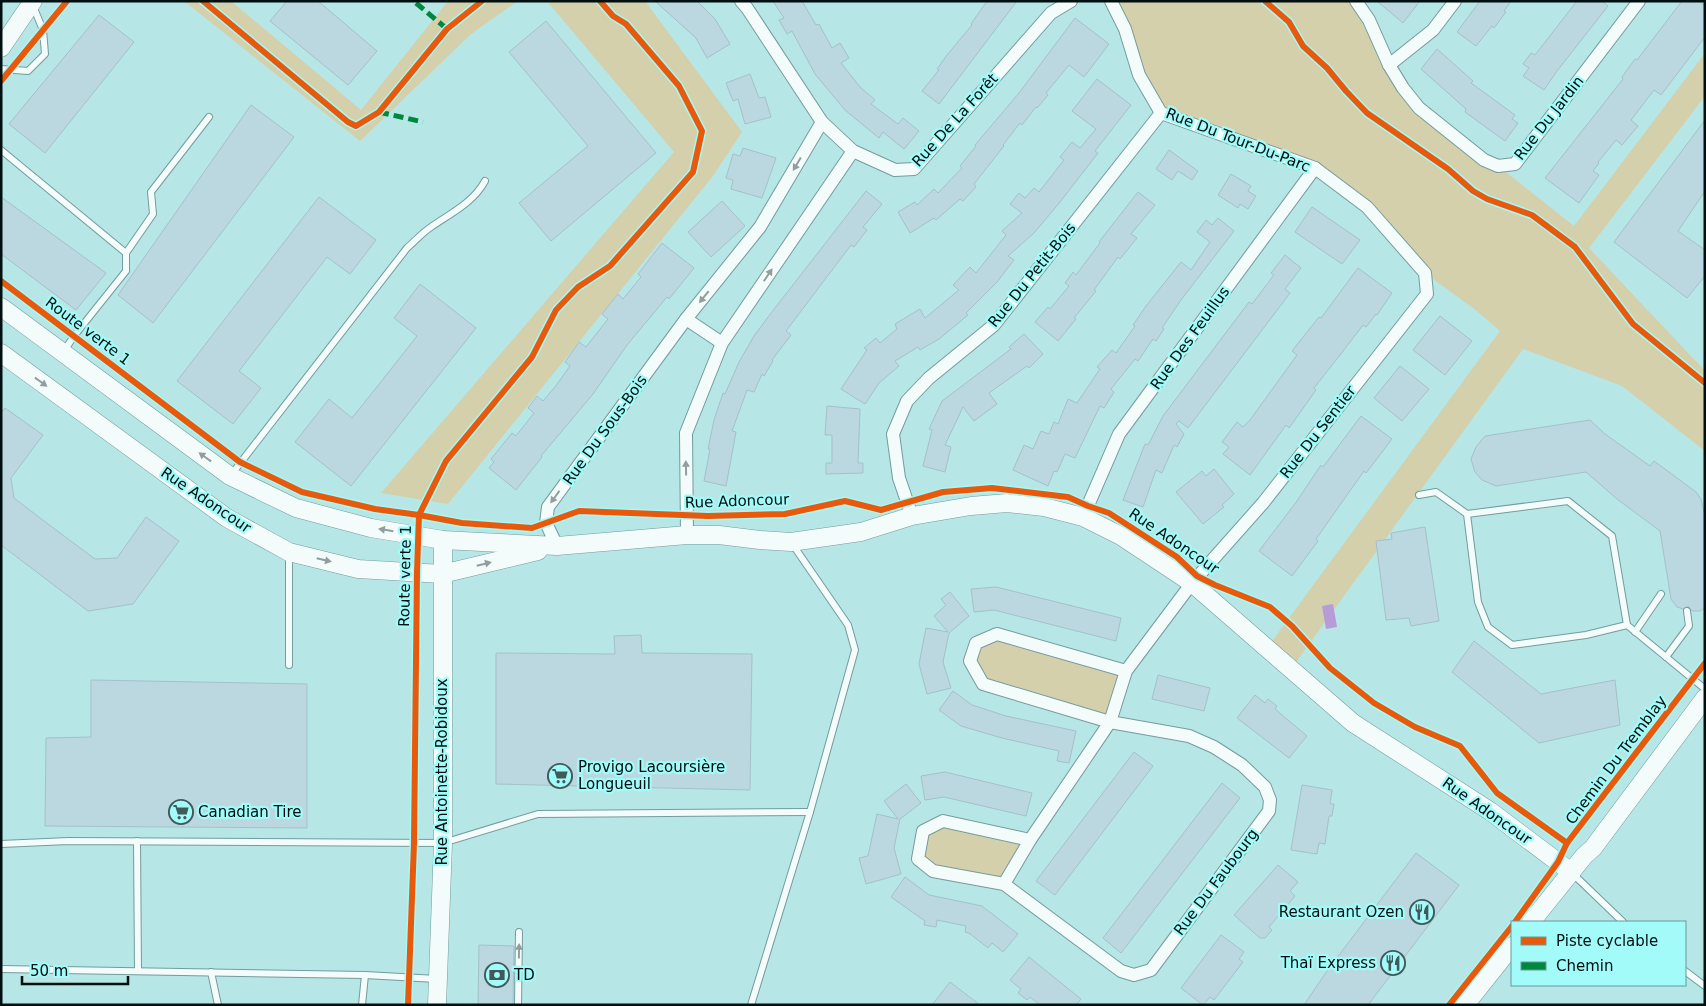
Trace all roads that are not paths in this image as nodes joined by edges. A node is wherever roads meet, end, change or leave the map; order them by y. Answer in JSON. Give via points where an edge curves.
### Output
{"nodes":[{"id":1,"x":741,"y":1,"type":"edge"},
{"id":2,"x":1071,"y":1,"type":"edge"},
{"id":3,"x":1112,"y":1,"type":"edge"},
{"id":4,"x":1356,"y":1,"type":"edge"},
{"id":5,"x":1455,"y":1,"type":"edge"},
{"id":6,"x":1639,"y":1,"type":"edge"},
{"id":7,"x":30,"y":5,"type":"edge"},
{"id":8,"x":1,"y":31,"type":"edge"},
{"id":9,"x":1,"y":48,"type":"edge"},
{"id":10,"x":1390,"y":65,"type":"junction"},
{"id":11,"x":1,"y":69,"type":"edge"},
{"id":12,"x":1161,"y":113,"type":"junction"},
{"id":13,"x":209,"y":117,"type":"dead end"},
{"id":14,"x":822,"y":122,"type":"junction"},
{"id":15,"x":1,"y":150,"type":"edge"},
{"id":16,"x":853,"y":151,"type":"junction"},
{"id":17,"x":1315,"y":168,"type":"junction"},
{"id":18,"x":485,"y":181,"type":"dead end"},
{"id":19,"x":126,"y":253,"type":"junction"},
{"id":20,"x":1425,"y":272,"type":"joint"},
{"id":21,"x":1,"y":299,"type":"edge"},
{"id":22,"x":2,"y":307,"type":"edge"},
{"id":23,"x":686,"y":319,"type":"junction"},
{"id":24,"x":722,"y":342,"type":"junction"},
{"id":25,"x":1,"y":353,"type":"edge"},
{"id":26,"x":63,"y":353,"type":"junction"},
{"id":27,"x":230,"y":476,"type":"junction"},
{"id":28,"x":1419,"y":495,"type":"dead end"},
{"id":29,"x":1467,"y":514,"type":"junction"},
{"id":30,"x":912,"y":516,"type":"junction"},
{"id":31,"x":1083,"y":517,"type":"junction"},
{"id":32,"x":687,"y":535,"type":"junction"},
{"id":33,"x":443,"y":540,"type":"junction"},
{"id":34,"x":791,"y":542,"type":"junction"},
{"id":35,"x":557,"y":546,"type":"junction"},
{"id":36,"x":290,"y":552,"type":"junction"},
{"id":37,"x":442,"y":574,"type":"junction"},
{"id":38,"x":1192,"y":583,"type":"junction"},
{"id":39,"x":1661,"y":594,"type":"dead end"},
{"id":40,"x":1687,"y":611,"type":"dead end"},
{"id":41,"x":1627,"y":625,"type":"junction"},
{"id":42,"x":1635,"y":632,"type":"junction"},
{"id":43,"x":1666,"y":657,"type":"junction"},
{"id":44,"x":289,"y":665,"type":"dead end"},
{"id":45,"x":1126,"y":671,"type":"junction"},
{"id":46,"x":1705,"y":689,"type":"edge"},
{"id":47,"x":1705,"y":698,"type":"edge"},
{"id":48,"x":1110,"y":722,"type":"junction"},
{"id":49,"x":810,"y":812,"type":"junction"},
{"id":50,"x":1030,"y":840,"type":"junction"},
{"id":51,"x":137,"y":841,"type":"junction"},
{"id":52,"x":442,"y":843,"type":"junction"},
{"id":53,"x":1,"y":844,"type":"edge"},
{"id":54,"x":1571,"y":872,"type":"junction"},
{"id":55,"x":1004,"y":884,"type":"junction"},
{"id":56,"x":1532,"y":921,"type":"edge"},
{"id":57,"x":1622,"y":921,"type":"edge"},
{"id":58,"x":519,"y":932,"type":"dead end"},
{"id":59,"x":1511,"y":947,"type":"edge"},
{"id":60,"x":1,"y":969,"type":"edge"},
{"id":61,"x":138,"y":971,"type":"junction"},
{"id":62,"x":211,"y":972,"type":"junction"},
{"id":63,"x":1686,"y":972,"type":"edge"},
{"id":64,"x":365,"y":975,"type":"junction"},
{"id":65,"x":438,"y":979,"type":"junction"},
{"id":66,"x":1705,"y":986,"type":"edge"},
{"id":67,"x":218,"y":1005,"type":"edge"},
{"id":68,"x":362,"y":1005,"type":"edge"},
{"id":69,"x":438,"y":1005,"type":"edge"},
{"id":70,"x":518,"y":1005,"type":"edge"},
{"id":71,"x":750,"y":1005,"type":"edge"},
{"id":72,"x":1465,"y":1005,"type":"edge"}],
"edges":[{"from":1,"to":14,"type":"street","name":"Rue De La Forêt"},
{"from":2,"to":16,"type":"street","name":"Rue De La Forêt","via":[[1051,13],[914,169],[895,170]]},
{"from":3,"to":12,"type":"street","name":"Rue Du Tour-Du-Parc","via":[[1139,75]]},
{"from":4,"to":10,"type":"street","name":"Rue Du Jardin","via":[[1369,20]]},
{"from":5,"to":10,"type":"street","via":[[1433,30]]},
{"from":6,"to":10,"type":"street","name":"Rue Du Jardin","via":[[1514,164],[1498,166],[1484,160],[1419,108]]},
{"from":7,"to":8,"type":"street"},
{"from":7,"to":9,"type":"street"},
{"from":7,"to":11,"type":"lane","via":[[44,30],[44,54],[28,71]]},
{"from":12,"to":17,"type":"street","name":"Rue Du Tour-Du-Parc"},
{"from":12,"to":30,"type":"street","name":"Rue Du Petit-Bois","via":[[994,325],[929,378],[907,401],[893,434],[900,478]]},
{"from":13,"to":19,"type":"lane","via":[[151,192],[152,214]]},
{"from":14,"to":16,"type":"street","name":"Rue De La Forêt"},
{"from":14,"to":23,"type":"street","name":"Rue Du Sous-Bois","one_way":true,"via":[[760,227]]},
{"from":15,"to":19,"type":"lane"},
{"from":24,"to":16,"type":"street","one_way":true},
{"from":17,"to":20,"type":"street","name":"Rue Du Tour-Du-Parc","via":[[1366,207]]},
{"from":17,"to":31,"type":"street","name":"Rue Des Feuillus","via":[[1119,434]]},
{"from":18,"to":27,"type":"lane","via":[[479,192],[463,207],[429,228],[406,248]]},
{"from":19,"to":26,"type":"lane","via":[[126,271]]},
{"from":20,"to":38,"type":"street","name":"Rue Du Sentier","via":[[1426,294],[1263,503]]},
{"from":21,"to":22,"type":"lane"},
{"from":22,"to":26,"type":"street","name":"Rue Adoncour"},
{"from":23,"to":24,"type":"street"},
{"from":23,"to":35,"type":"street","name":"Rue Du Sous-Bois","one_way":true,"via":[[548,507],[546,523]]},
{"from":32,"to":24,"type":"street","one_way":true,"via":[[686,433]]},
{"from":25,"to":36,"type":"street","name":"Rue Adoncour","one_way":true,"via":[[227,518]]},
{"from":27,"to":26,"type":"street","name":"Rue Adoncour","one_way":true},
{"from":33,"to":27,"type":"street","name":"Rue Adoncour","one_way":true,"via":[[372,528],[296,508]]},
{"from":28,"to":29,"type":"lane","via":[[1436,492]]},
{"from":29,"to":41,"type":"lane","via":[[1568,501],[1612,536]]},
{"from":29,"to":41,"type":"lane","via":[[1478,602],[1488,628],[1512,645],[1586,635]]},
{"from":30,"to":31,"type":"street","name":"Rue Adoncour","via":[[1007,503],[1044,507]]},
{"from":30,"to":34,"type":"street","name":"Rue Adoncour","via":[[861,532]]},
{"from":31,"to":38,"type":"street","name":"Rue Adoncour","via":[[1121,536]]},
{"from":32,"to":34,"type":"street","name":"Rue Adoncour"},
{"from":32,"to":35,"type":"street","name":"Rue Adoncour"},
{"from":33,"to":35,"type":"street","name":"Rue Adoncour"},
{"from":33,"to":37,"type":"street","name":"Rue Antoinette-Robidoux"},
{"from":34,"to":49,"type":"lane","via":[[848,625],[855,650]]},
{"from":37,"to":35,"type":"street","name":"Rue Adoncour","one_way":true},
{"from":36,"to":37,"type":"street","name":"Rue Adoncour","one_way":true,"via":[[358,569]]},
{"from":36,"to":44,"type":"lane"},
{"from":37,"to":52,"type":"street","name":"Rue Antoinette-Robidoux"},
{"from":38,"to":45,"type":"street"},
{"from":38,"to":54,"type":"street","name":"Rue Adoncour","via":[[1353,723],[1490,811]]},
{"from":39,"to":42,"type":"lane"},
{"from":40,"to":43,"type":"lane","via":[[1689,626]]},
{"from":41,"to":42,"type":"lane"},
{"from":42,"to":43,"type":"lane"},
{"from":43,"to":46,"type":"lane"},
{"from":45,"to":48,"type":"street"},
{"from":45,"to":48,"type":"street","name":"Rue Du Faubourg","via":[[997,634],[976,643],[970,661],[983,684]]},
{"from":47,"to":54,"type":"street","via":[[1593,848]]},
{"from":48,"to":50,"type":"street"},
{"from":48,"to":55,"type":"street","name":"Rue Du Faubourg","via":[[1189,736],[1214,747],[1242,765],[1265,787],[1270,800],[1269,811],[1151,970],[1134,975],[1121,972]]},
{"from":49,"to":52,"type":"lane","via":[[538,814]]},
{"from":49,"to":71,"type":"lane"},
{"from":50,"to":55,"type":"street"},
{"from":50,"to":55,"type":"street","name":"Rue Du Faubourg","via":[[943,821],[923,831],[918,859],[933,871]]},
{"from":51,"to":52,"type":"lane"},
{"from":51,"to":53,"type":"lane"},
{"from":51,"to":61,"type":"lane"},
{"from":52,"to":65,"type":"street","name":"Rue Antoinette-Robidoux"},
{"from":54,"to":56,"type":"street"},
{"from":54,"to":57,"type":"lane"},
{"from":70,"to":58,"type":"lane","one_way":true},
{"from":59,"to":72,"type":"street"},
{"from":60,"to":61,"type":"lane"},
{"from":61,"to":62,"type":"lane"},
{"from":62,"to":64,"type":"lane"},
{"from":62,"to":67,"type":"lane"},
{"from":63,"to":66,"type":"lane"},
{"from":64,"to":65,"type":"lane"},
{"from":64,"to":68,"type":"lane"},
{"from":65,"to":69,"type":"street","name":"Rue Antoinette-Robidoux"}]}
